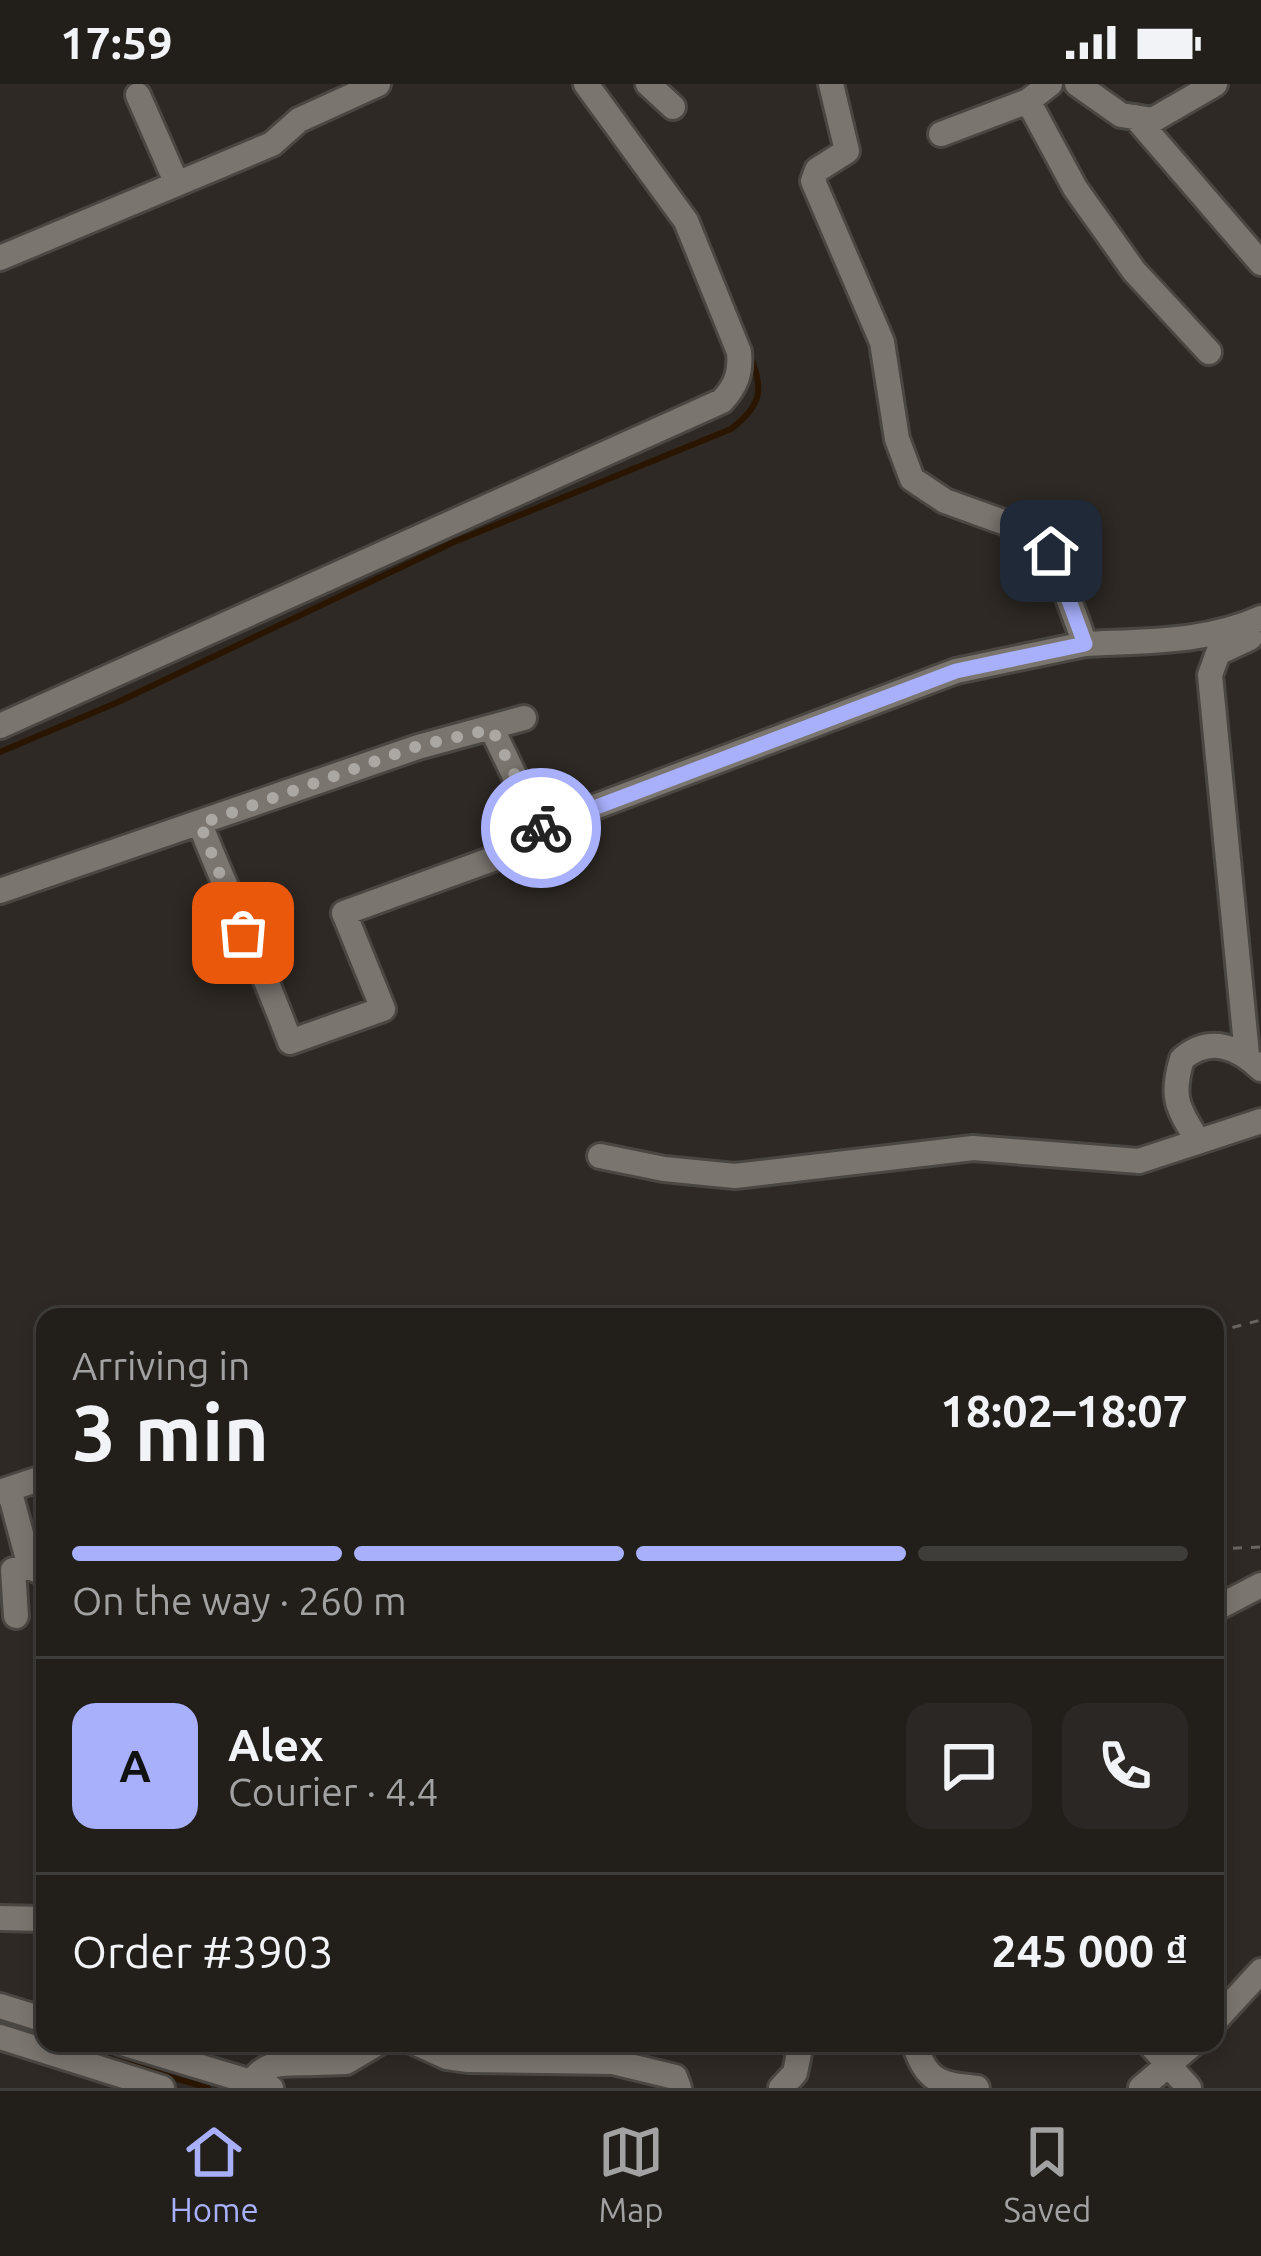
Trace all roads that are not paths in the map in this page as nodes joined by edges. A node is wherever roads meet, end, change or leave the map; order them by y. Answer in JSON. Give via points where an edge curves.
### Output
{"nodes":[{"id":1,"x":378,"y":84,"type":"edge"},
{"id":2,"x":648,"y":84,"type":"edge"},
{"id":3,"x":832,"y":84,"type":"edge"},
{"id":4,"x":1050,"y":84,"type":"edge"},
{"id":5,"x":1077,"y":84,"type":"edge"},
{"id":6,"x":1215,"y":84,"type":"edge"},
{"id":7,"x":589,"y":85,"type":"edge"},
{"id":8,"x":139,"y":95,"type":"dead end"},
{"id":9,"x":1028,"y":101,"type":"junction"},
{"id":10,"x":674,"y":107,"type":"dead end"},
{"id":11,"x":1135,"y":117,"type":"junction"},
{"id":12,"x":941,"y":134,"type":"dead end"},
{"id":13,"x":177,"y":184,"type":"junction"},
{"id":14,"x":0,"y":258,"type":"edge"},
{"id":15,"x":1261,"y":262,"type":"edge"},
{"id":16,"x":1209,"y":352,"type":"dead end"},
{"id":17,"x":1261,"y":618,"type":"edge"},
{"id":18,"x":1261,"y":630,"type":"edge"},
{"id":19,"x":1085,"y":644,"type":"junction"},
{"id":20,"x":524,"y":718,"type":"dead end"},
{"id":21,"x":0,"y":726,"type":"edge"},
{"id":22,"x":492,"y":729,"type":"junction"},
{"id":23,"x":200,"y":824,"type":"junction"},
{"id":24,"x":540,"y":829,"type":"junction"},
{"id":25,"x":0,"y":891,"type":"edge"},
{"id":26,"x":1254,"y":1062,"type":"edge"},
{"id":27,"x":1261,"y":1120,"type":"edge"},
{"id":28,"x":1198,"y":1142,"type":"junction"},
{"id":29,"x":600,"y":1156,"type":"dead end"},
{"id":30,"x":36,"y":1480,"type":"edge"},
{"id":31,"x":5,"y":1490,"type":"edge"},
{"id":32,"x":36,"y":1565,"type":"edge"},
{"id":33,"x":36,"y":1570,"type":"edge"},
{"id":34,"x":1261,"y":1585,"type":"edge"},
{"id":35,"x":1224,"y":1604,"type":"edge"},
{"id":36,"x":16,"y":1616,"type":"dead end"},
{"id":37,"x":0,"y":1918,"type":"edge"},
{"id":38,"x":36,"y":1919,"type":"edge"},
{"id":39,"x":1261,"y":1971,"type":"edge"},
{"id":40,"x":0,"y":2006,"type":"edge"},
{"id":41,"x":1224,"y":2011,"type":"edge"},
{"id":42,"x":36,"y":2017,"type":"edge"},
{"id":43,"x":0,"y":2037,"type":"edge"},
{"id":44,"x":36,"y":2048,"type":"edge"},
{"id":45,"x":48,"y":2052,"type":"edge"},
{"id":46,"x":152,"y":2052,"type":"edge"},
{"id":47,"x":363,"y":2052,"type":"edge"},
{"id":48,"x":438,"y":2052,"type":"edge"},
{"id":49,"x":799,"y":2052,"type":"edge"},
{"id":50,"x":918,"y":2052,"type":"edge"},
{"id":51,"x":1157,"y":2052,"type":"edge"},
{"id":52,"x":1185,"y":2052,"type":"edge"},
{"id":53,"x":315,"y":2053,"type":"edge"},
{"id":54,"x":543,"y":2060,"type":"junction"},
{"id":55,"x":1170,"y":2067,"type":"junction"},
{"id":56,"x":261,"y":2085,"type":"edge"},
{"id":57,"x":162,"y":2088,"type":"edge"},
{"id":58,"x":544,"y":2088,"type":"edge"},
{"id":59,"x":679,"y":2088,"type":"edge"},
{"id":60,"x":781,"y":2088,"type":"edge"},
{"id":61,"x":976,"y":2088,"type":"edge"},
{"id":62,"x":1141,"y":2088,"type":"edge"},
{"id":63,"x":1189,"y":2088,"type":"edge"}],
"edges":[{"from":1,"to":13,"type":"street","via":[[299,120],[272,144]]},
{"from":2,"to":10,"type":"street"},
{"from":3,"to":19,"type":"street","via":[[848,152],[817,170],[813,182],[882,342],[897,439],[912,478],[945,501],[1039,536]]},
{"from":4,"to":9,"type":"street"},
{"from":5,"to":11,"type":"street"},
{"from":6,"to":11,"type":"street","via":[[1153,120]]},
{"from":7,"to":21,"type":"street","via":[[686,221],[739,352],[731,392]]},
{"from":8,"to":13,"type":"street"},
{"from":9,"to":12,"type":"street"},
{"from":9,"to":16,"type":"street","via":[[1075,188],[1134,271]]},
{"from":11,"to":15,"type":"street"},
{"from":13,"to":14,"type":"street"},
{"from":17,"to":19,"type":"street","via":[[1174,640]]},
{"from":18,"to":26,"type":"street","via":[[1218,653],[1210,675]]},
{"from":19,"to":24,"type":"street","via":[[956,671]]},
{"from":20,"to":22,"type":"street"},
{"from":22,"to":23,"type":"street","via":[[418,746]]},
{"from":22,"to":24,"type":"street"},
{"from":23,"to":24,"type":"street","via":[[290,1042],[383,1009],[344,913],[537,843]]},
{"from":23,"to":25,"type":"street"},
{"from":26,"to":28,"type":"street","via":[[1220,1045],[1182,1059],[1174,1091]]},
{"from":27,"to":28,"type":"street"},
{"from":28,"to":29,"type":"street","via":[[1139,1161],[973,1148],[735,1176]]},
{"from":30,"to":31,"type":"street"},
{"from":31,"to":32,"type":"street"},
{"from":33,"to":36,"type":"street","via":[[13,1571]]},
{"from":34,"to":35,"type":"street"},
{"from":37,"to":38,"type":"street"},
{"from":39,"to":41,"type":"street"},
{"from":40,"to":42,"type":"street"},
{"from":43,"to":44,"type":"street"},
{"from":45,"to":57,"type":"street"},
{"from":46,"to":56,"type":"street"},
{"from":47,"to":53,"type":"street","via":[[346,2062]]},
{"from":48,"to":54,"type":"street"},
{"from":49,"to":60,"type":"street"},
{"from":50,"to":61,"type":"street","via":[[946,2086]]},
{"from":51,"to":55,"type":"street"},
{"from":52,"to":55,"type":"street"},
{"from":53,"to":56,"type":"street","via":[[264,2067]]},
{"from":54,"to":58,"type":"street"},
{"from":54,"to":59,"type":"street","via":[[614,2062],[675,2077]]},
{"from":55,"to":62,"type":"street"},
{"from":55,"to":63,"type":"street"}]}
